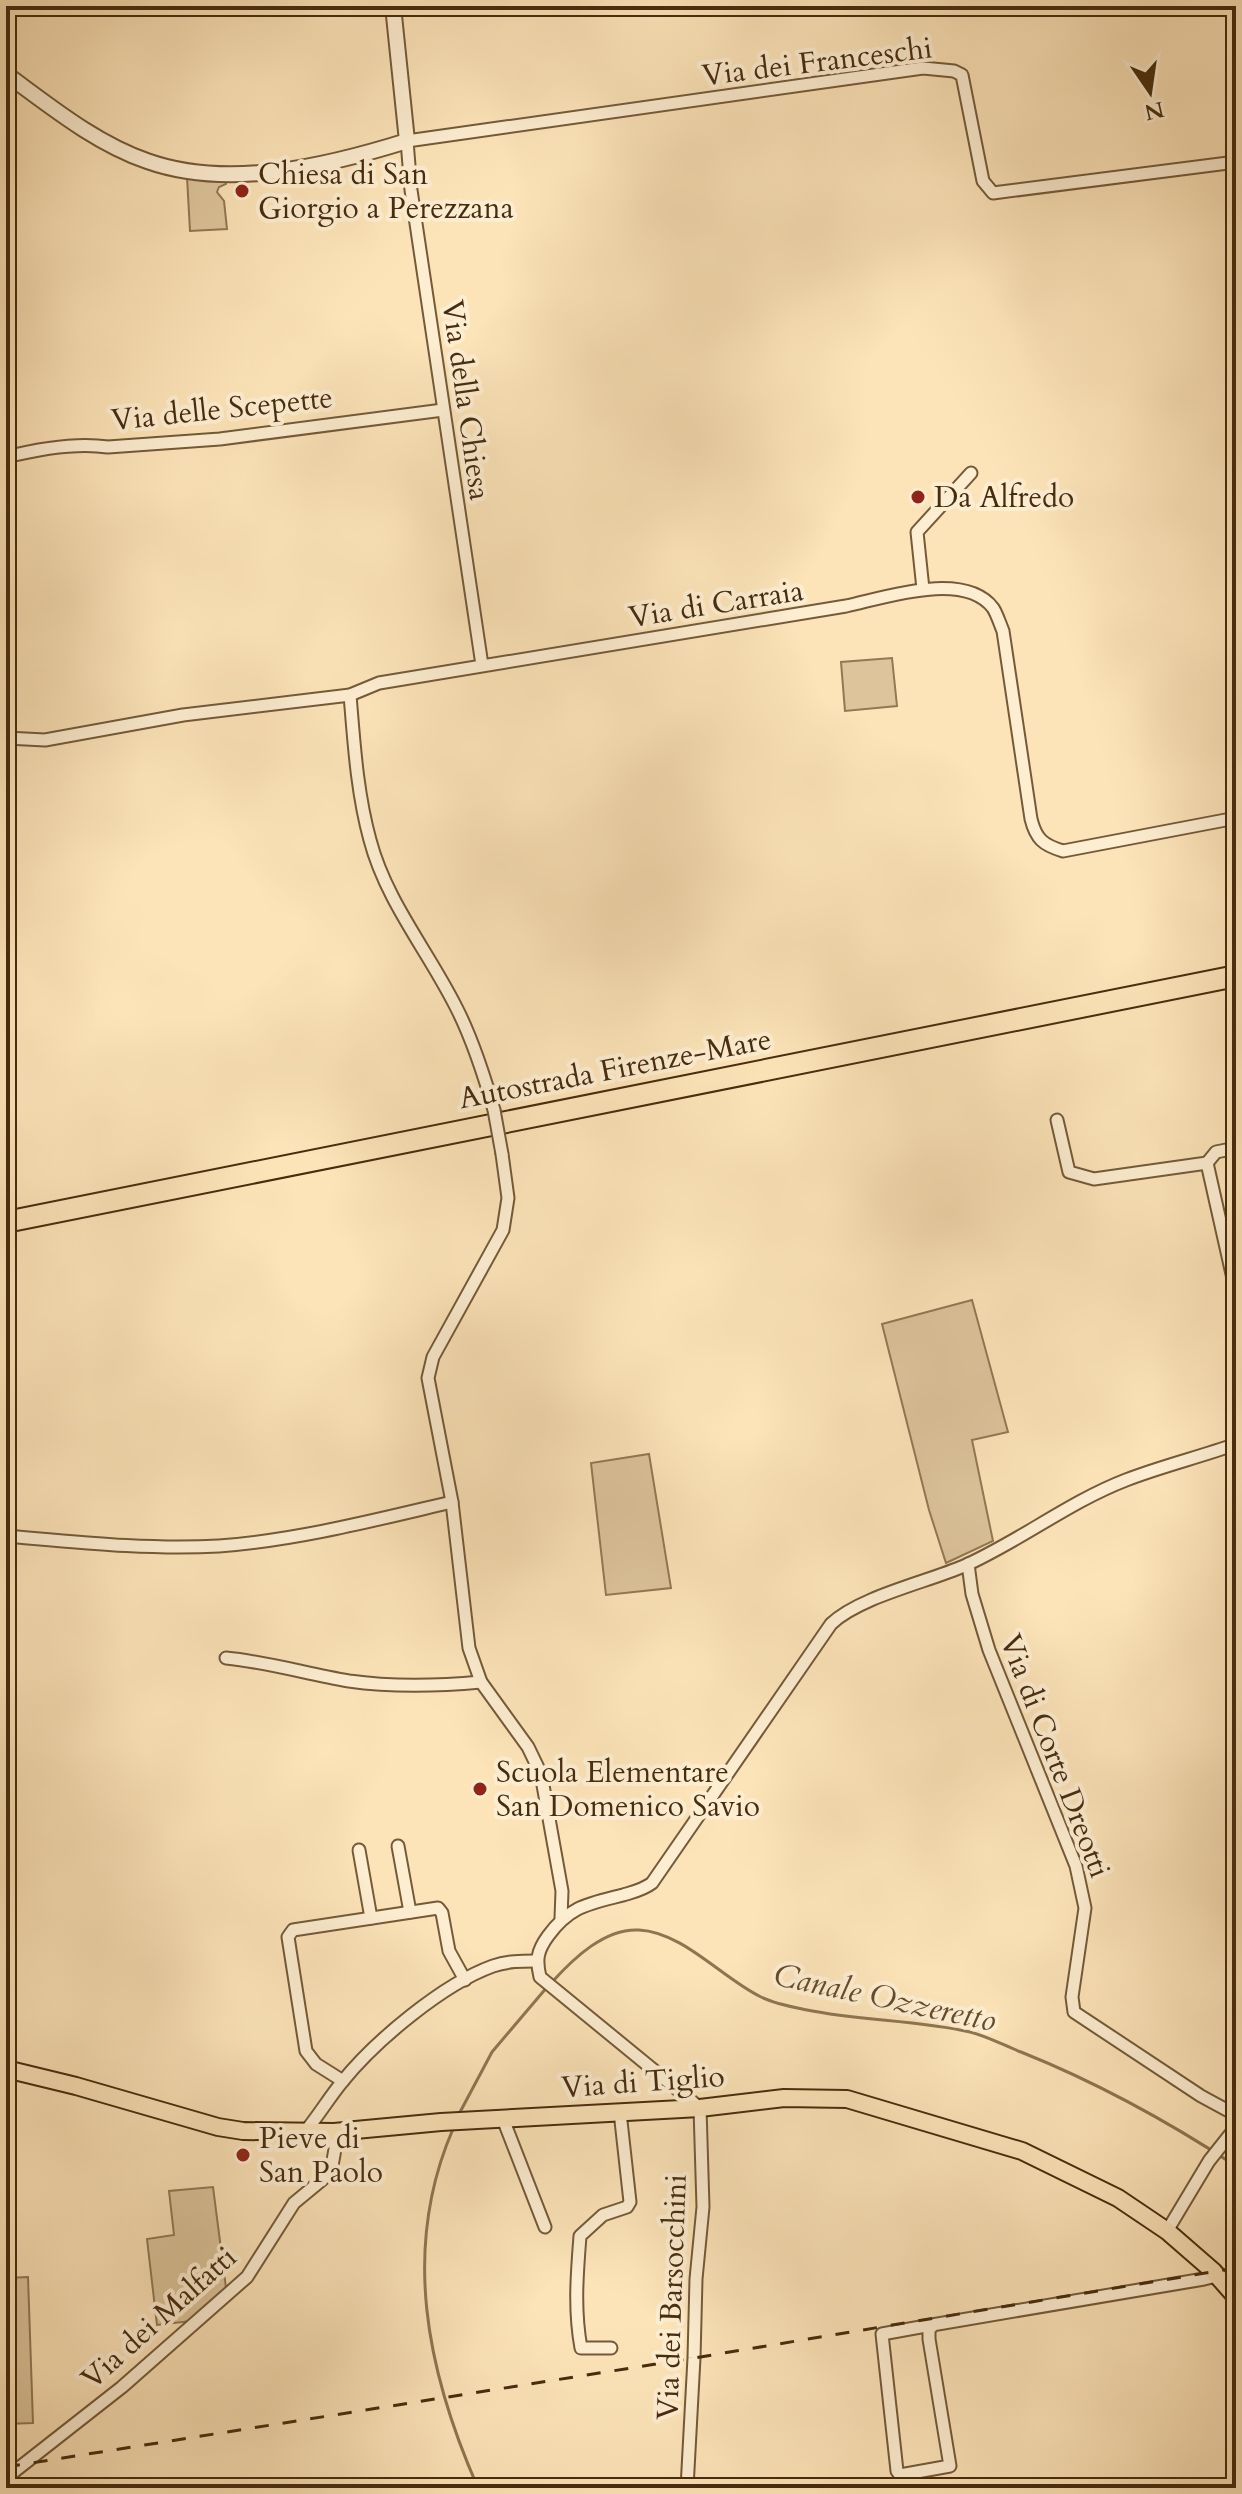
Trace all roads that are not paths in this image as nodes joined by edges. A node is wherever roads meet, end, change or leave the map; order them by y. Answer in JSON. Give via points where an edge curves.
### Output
{"nodes":[{"id":1,"x":393,"y":6,"type":"edge"},
{"id":2,"x":6,"y":74,"type":"edge"},
{"id":3,"x":407,"y":141,"type":"junction"},
{"id":4,"x":1236,"y":162,"type":"edge"},
{"id":5,"x":443,"y":410,"type":"junction"},
{"id":6,"x":6,"y":457,"type":"edge"},
{"id":7,"x":971,"y":473,"type":"dead end"},
{"id":8,"x":923,"y":589,"type":"junction"},
{"id":9,"x":482,"y":665,"type":"junction"},
{"id":10,"x":350,"y":695,"type":"junction"},
{"id":11,"x":6,"y":738,"type":"edge"},
{"id":12,"x":1236,"y":818,"type":"edge"},
{"id":13,"x":1236,"y":976,"type":"edge"},
{"id":14,"x":1236,"y":990,"type":"edge"},
{"id":15,"x":1057,"y":1120,"type":"dead end"},
{"id":16,"x":1236,"y":1148,"type":"edge"},
{"id":17,"x":1207,"y":1163,"type":"junction"},
{"id":18,"x":6,"y":1222,"type":"edge"},
{"id":19,"x":6,"y":1236,"type":"edge"},
{"id":20,"x":1236,"y":1292,"type":"edge"},
{"id":21,"x":1236,"y":1444,"type":"edge"},
{"id":22,"x":452,"y":1502,"type":"junction"},
{"id":23,"x":6,"y":1536,"type":"edge"},
{"id":24,"x":968,"y":1564,"type":"junction"},
{"id":25,"x":226,"y":1658,"type":"dead end"},
{"id":26,"x":481,"y":1682,"type":"junction"},
{"id":27,"x":398,"y":1846,"type":"dead end"},
{"id":28,"x":359,"y":1850,"type":"dead end"},
{"id":29,"x":410,"y":1912,"type":"junction"},
{"id":30,"x":371,"y":1918,"type":"junction"},
{"id":31,"x":561,"y":1918,"type":"junction"},
{"id":32,"x":536,"y":1961,"type":"junction"},
{"id":33,"x":465,"y":1980,"type":"junction"},
{"id":34,"x":6,"y":2069,"type":"edge"},
{"id":35,"x":343,"y":2081,"type":"junction"},
{"id":36,"x":700,"y":2108,"type":"junction"},
{"id":37,"x":620,"y":2112,"type":"junction"},
{"id":38,"x":1236,"y":2115,"type":"edge"},
{"id":39,"x":503,"y":2119,"type":"junction"},
{"id":40,"x":1236,"y":2127,"type":"edge"},
{"id":41,"x":305,"y":2132,"type":"junction"},
{"id":42,"x":334,"y":2132,"type":"junction"},
{"id":43,"x":545,"y":2227,"type":"dead end"},
{"id":44,"x":1167,"y":2231,"type":"junction"},
{"id":45,"x":1217,"y":2276,"type":"junction"},
{"id":46,"x":1236,"y":2297,"type":"edge"},
{"id":47,"x":933,"y":2325,"type":"junction"},
{"id":48,"x":611,"y":2348,"type":"dead end"},
{"id":49,"x":6,"y":2478,"type":"edge"},
{"id":50,"x":687,"y":2488,"type":"edge"}],
"edges":[{"from":1,"to":3,"type":"street"},
{"from":2,"to":3,"type":"street","via":[[112,145],[188,171],[271,173]]},
{"from":3,"to":4,"type":"street","name":"Via dei Franceschi","via":[[923,68],[962,75],[983,181],[993,193]]},
{"from":3,"to":5,"type":"street","name":"Via della Chiesa"},
{"from":5,"to":6,"type":"street","name":"Via delle Scepette","via":[[220,439],[93,444]]},
{"from":5,"to":9,"type":"street","name":"Via della Chiesa"},
{"from":7,"to":8,"type":"street","via":[[917,532]]},
{"from":8,"to":9,"type":"street","name":"Via di Carraia","via":[[815,612]]},
{"from":8,"to":12,"type":"street","name":"Via di Carraia","via":[[976,595],[992,607],[1003,631],[1031,819],[1036,837],[1047,847],[1063,851]]},
{"from":9,"to":10,"type":"street","name":"Via di Carraia","via":[[379,683]]},
{"from":10,"to":11,"type":"street","name":"Via di Carraia","via":[[183,715],[45,740]]},
{"from":10,"to":22,"type":"street","bridge":true,"via":[[370,841],[392,896],[456,1006],[479,1059],[494,1110],[508,1198],[503,1230],[433,1357],[428,1378]]},
{"from":13,"to":18,"type":"highway","name":"Autostrada Firenze-Mare"},
{"from":14,"to":19,"type":"highway","name":"Autostrada Firenze-Mare"},
{"from":15,"to":17,"type":"street","via":[[1069,1172],[1082,1177]]},
{"from":16,"to":17,"type":"street","via":[[1216,1152]]},
{"from":17,"to":20,"type":"street"},
{"from":21,"to":24,"type":"street","via":[[1124,1480]]},
{"from":22,"to":23,"type":"street","via":[[331,1530],[215,1546]]},
{"from":22,"to":26,"type":"street","via":[[469,1648]]},
{"from":24,"to":31,"type":"street","via":[[840,1615],[652,1883]]},
{"from":24,"to":38,"type":"street","name":"Via di Corte Dreotti","via":[[989,1650],[1076,1866],[1085,1908],[1074,2012]]},
{"from":25,"to":26,"type":"street","via":[[376,1684]]},
{"from":26,"to":31,"type":"street","via":[[541,1774],[562,1891]]},
{"from":27,"to":29,"type":"street"},
{"from":28,"to":30,"type":"street"},
{"from":29,"to":30,"type":"street"},
{"from":29,"to":33,"type":"street","via":[[438,1908],[449,1951]]},
{"from":30,"to":35,"type":"street","via":[[293,1930],[288,1937],[306,2051]]},
{"from":31,"to":32,"type":"street"},
{"from":32,"to":33,"type":"street","via":[[498,1964]]},
{"from":32,"to":36,"type":"street","via":[[540,1977],[559,1995]]},
{"from":33,"to":35,"type":"street","via":[[397,2027]]},
{"from":34,"to":41,"type":"main road","name":"Via di Tiglio","via":[[218,2127]]},
{"from":35,"to":41,"type":"street"},
{"from":36,"to":37,"type":"main road","name":"Via di Tiglio"},
{"from":36,"to":44,"type":"main road","name":"Via di Tiglio","via":[[784,2098],[847,2099],[1022,2151],[1118,2198]]},
{"from":36,"to":50,"type":"street","name":"Via dei Barsocchini","via":[[703,2207]]},
{"from":37,"to":39,"type":"main road","name":"Via di Tiglio"},
{"from":37,"to":48,"type":"street","via":[[630,2202],[603,2215],[580,2236],[577,2279],[581,2348]]},
{"from":39,"to":42,"type":"main road","name":"Via di Tiglio"},
{"from":39,"to":43,"type":"street"},
{"from":40,"to":44,"type":"street"},
{"from":41,"to":42,"type":"main road","name":"Via di Tiglio"},
{"from":42,"to":49,"type":"street","name":"Via dei Malfatti","via":[[332,2166],[294,2203],[247,2277],[122,2387]]},
{"from":44,"to":45,"type":"main road","name":"Via di Tiglio"},
{"from":45,"to":46,"type":"main road","name":"Via di Tiglio"},
{"from":45,"to":47,"type":"street"},
{"from":47,"to":47,"type":"street","via":[[882,2334],[900,2475],[950,2466],[929,2339]]}]}
